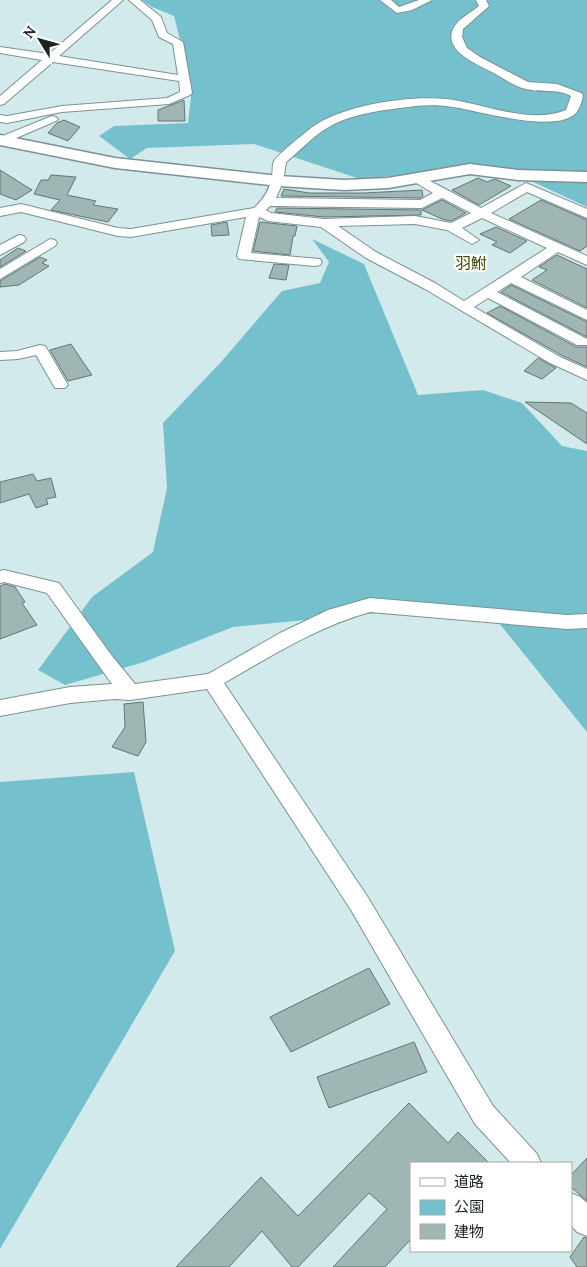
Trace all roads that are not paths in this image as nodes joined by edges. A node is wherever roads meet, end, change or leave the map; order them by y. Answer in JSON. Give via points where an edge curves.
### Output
{"nodes":[{"id":1,"x":118,"y":0,"type":"edge"},
{"id":2,"x":134,"y":0,"type":"edge"},
{"id":3,"x":385,"y":0,"type":"edge"},
{"id":4,"x":427,"y":0,"type":"edge"},
{"id":5,"x":481,"y":0,"type":"edge"},
{"id":6,"x":0,"y":50,"type":"edge"},
{"id":7,"x":50,"y":58,"type":"junction"},
{"id":8,"x":184,"y":79,"type":"junction"},
{"id":9,"x":0,"y":102,"type":"edge"},
{"id":10,"x":80,"y":108,"type":"junction"},
{"id":11,"x":0,"y":118,"type":"edge"},
{"id":12,"x":1,"y":140,"type":"edge"},
{"id":13,"x":587,"y":177,"type":"edge"},
{"id":14,"x":417,"y":178,"type":"junction"},
{"id":15,"x":279,"y":181,"type":"junction"},
{"id":16,"x":441,"y":194,"type":"junction"},
{"id":17,"x":269,"y":202,"type":"junction"},
{"id":18,"x":1,"y":209,"type":"edge"},
{"id":19,"x":256,"y":212,"type":"junction"},
{"id":20,"x":480,"y":213,"type":"junction"},
{"id":21,"x":587,"y":214,"type":"edge"},
{"id":22,"x":324,"y":223,"type":"junction"},
{"id":23,"x":452,"y":227,"type":"junction"},
{"id":24,"x":19,"y":239,"type":"dead end"},
{"id":25,"x":472,"y":240,"type":"dead end"},
{"id":26,"x":50,"y":244,"type":"dead end"},
{"id":27,"x":557,"y":247,"type":"junction"},
{"id":28,"x":0,"y":251,"type":"edge"},
{"id":29,"x":587,"y":261,"type":"edge"},
{"id":30,"x":315,"y":262,"type":"dead end"},
{"id":31,"x":0,"y":276,"type":"edge"},
{"id":32,"x":511,"y":277,"type":"junction"},
{"id":33,"x":487,"y":292,"type":"junction"},
{"id":34,"x":464,"y":307,"type":"junction"},
{"id":35,"x":587,"y":316,"type":"edge"},
{"id":36,"x":585,"y":340,"type":"edge"},
{"id":37,"x":0,"y":356,"type":"edge"},
{"id":38,"x":555,"y":360,"type":"junction"},
{"id":39,"x":587,"y":375,"type":"edge"},
{"id":40,"x":60,"y":385,"type":"dead end"},
{"id":41,"x":1,"y":572,"type":"edge"},
{"id":42,"x":587,"y":622,"type":"edge"},
{"id":43,"x":212,"y":681,"type":"junction"},
{"id":44,"x":130,"y":692,"type":"junction"},
{"id":45,"x":0,"y":708,"type":"edge"},
{"id":46,"x":527,"y":1162,"type":"edge"},
{"id":47,"x":572,"y":1207,"type":"edge"},
{"id":48,"x":587,"y":1222,"type":"edge"}],
"edges":[{"from":1,"to":7,"type":"street"},
{"from":2,"to":8,"type":"street","via":[[157,19],[163,35],[178,42]]},
{"from":3,"to":4,"type":"street","via":[[397,10]]},
{"from":5,"to":15,"type":"street","via":[[484,6],[479,13],[460,26],[457,32],[463,50],[528,86],[559,87],[577,95],[571,112],[560,117],[526,117],[473,106],[432,102],[363,112],[326,124],[280,161]]},
{"from":6,"to":7,"type":"street"},
{"from":7,"to":8,"type":"street"},
{"from":7,"to":9,"type":"street"},
{"from":8,"to":10,"type":"street","via":[[186,93],[169,101]]},
{"from":10,"to":11,"type":"street","via":[[7,120]]},
{"from":10,"to":12,"type":"street"},
{"from":12,"to":15,"type":"street","via":[[115,163]]},
{"from":13,"to":14,"type":"street","via":[[518,175],[470,169]]},
{"from":14,"to":15,"type":"street","via":[[388,183],[344,184]]},
{"from":14,"to":16,"type":"street"},
{"from":15,"to":17,"type":"street"},
{"from":16,"to":17,"type":"street","via":[[422,204]]},
{"from":16,"to":20,"type":"street"},
{"from":17,"to":19,"type":"street"},
{"from":18,"to":19,"type":"street","via":[[21,208],[130,233]]},
{"from":19,"to":22,"type":"street","via":[[268,217]]},
{"from":19,"to":30,"type":"street","via":[[244,256]]},
{"from":20,"to":21,"type":"street","via":[[526,187]]},
{"from":20,"to":23,"type":"street"},
{"from":20,"to":27,"type":"street"},
{"from":22,"to":23,"type":"street","via":[[415,220]]},
{"from":22,"to":34,"type":"street","via":[[371,255]]},
{"from":23,"to":25,"type":"street"},
{"from":24,"to":28,"type":"street"},
{"from":26,"to":31,"type":"street"},
{"from":27,"to":29,"type":"street"},
{"from":27,"to":32,"type":"street"},
{"from":32,"to":33,"type":"street"},
{"from":32,"to":35,"type":"street"},
{"from":33,"to":34,"type":"street"},
{"from":33,"to":36,"type":"street"},
{"from":34,"to":38,"type":"street"},
{"from":36,"to":38,"type":"street"},
{"from":37,"to":40,"type":"street","via":[[40,349]]},
{"from":38,"to":39,"type":"street"},
{"from":41,"to":44,"type":"street","via":[[53,588]]},
{"from":42,"to":43,"type":"street","via":[[370,605],[335,615],[295,634]]},
{"from":43,"to":44,"type":"street"},
{"from":43,"to":46,"type":"street","via":[[359,903],[484,1115]]},
{"from":44,"to":45,"type":"street","via":[[70,695]]},
{"from":47,"to":48,"type":"street"}]}
